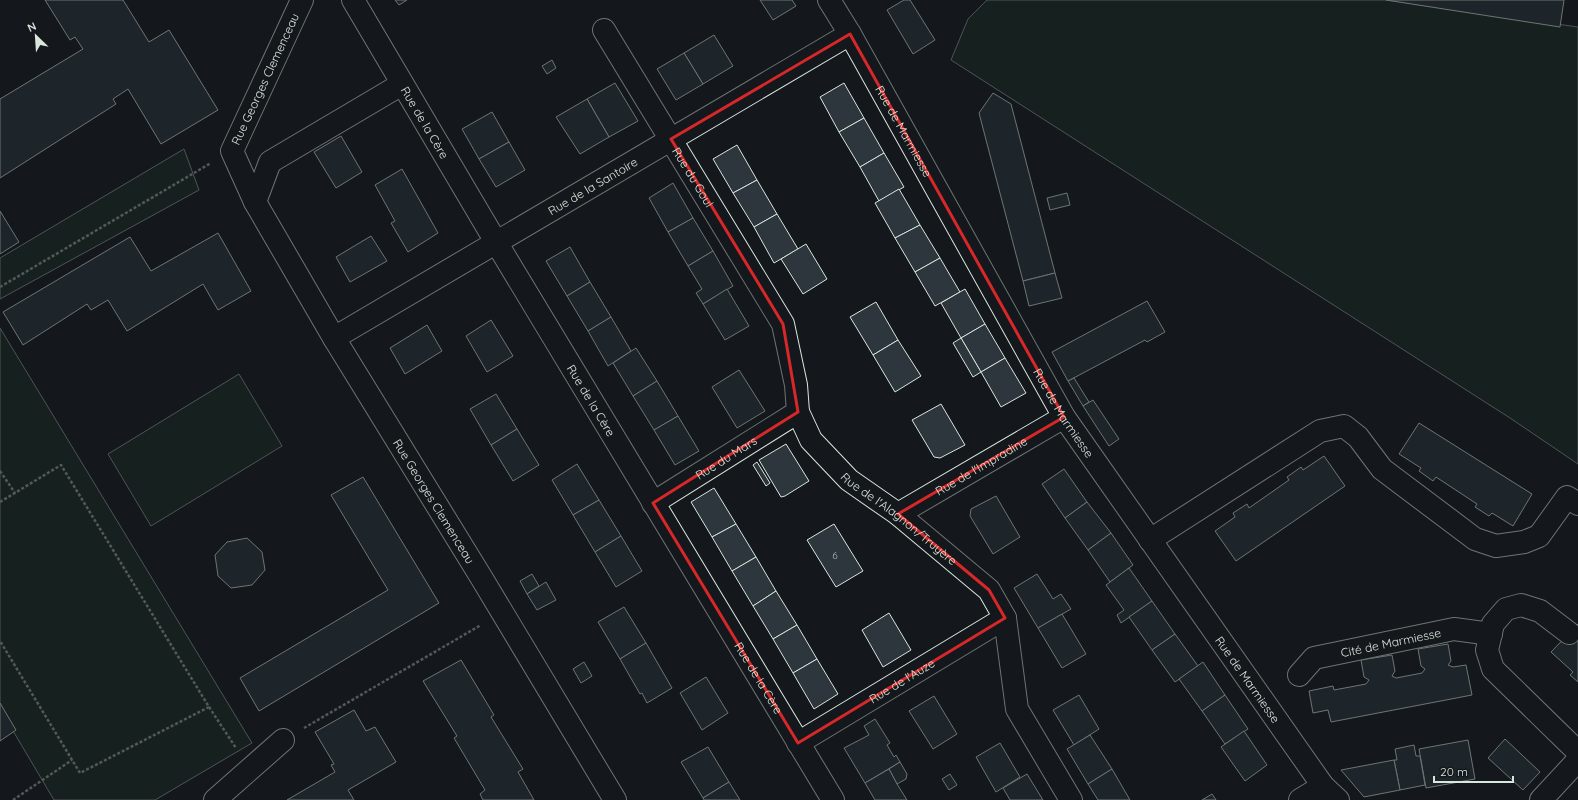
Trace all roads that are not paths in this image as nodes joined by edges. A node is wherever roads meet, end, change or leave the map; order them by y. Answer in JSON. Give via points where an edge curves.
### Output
{"nodes":[{"id":1,"x":302,"y":0,"type":"edge"},
{"id":2,"x":353,"y":0,"type":"edge"},
{"id":3,"x":829,"y":0,"type":"edge"},
{"id":4,"x":604,"y":30,"type":"dead end"},
{"id":5,"x":850,"y":34,"type":"junction"},
{"id":6,"x":402,"y":84,"type":"junction"},
{"id":7,"x":671,"y":139,"type":"junction"},
{"id":8,"x":255,"y":202,"type":"junction"},
{"id":9,"x":496,"y":242,"type":"junction"},
{"id":10,"x":783,"y":324,"type":"joint"},
{"id":11,"x":334,"y":338,"type":"junction"},
{"id":12,"x":798,"y":412,"type":"junction"},
{"id":13,"x":1064,"y":417,"type":"junction"},
{"id":14,"x":653,"y":502,"type":"junction"},
{"id":15,"x":1578,"y":504,"type":"edge"},
{"id":16,"x":898,"y":514,"type":"junction"},
{"id":17,"x":1150,"y":540,"type":"junction"},
{"id":18,"x":1005,"y":618,"type":"junction"},
{"id":19,"x":1569,"y":633,"type":"dead end"},
{"id":20,"x":1490,"y":634,"type":"junction"},
{"id":21,"x":1299,"y":675,"type":"dead end"},
{"id":22,"x":282,"y":740,"type":"road end"},
{"id":23,"x":798,"y":743,"type":"junction"},
{"id":24,"x":1578,"y":752,"type":"edge"},
{"id":25,"x":1578,"y":760,"type":"edge"},
{"id":26,"x":1330,"y":793,"type":"edge"},
{"id":27,"x":215,"y":800,"type":"edge"},
{"id":28,"x":615,"y":800,"type":"edge"},
{"id":29,"x":833,"y":800,"type":"edge"},
{"id":30,"x":1071,"y":800,"type":"edge"},
{"id":31,"x":1300,"y":800,"type":"edge"},
{"id":32,"x":1541,"y":800,"type":"edge"}],
"edges":[{"from":1,"to":8,"type":"street","name":"Rue Georges Clemenceau","via":[[232,151]]},
{"from":2,"to":6,"type":"street","name":"Rue de la Cère"},
{"from":3,"to":5,"type":"street","name":"Rue de Marmiesse"},
{"from":4,"to":7,"type":"street","name":"Rue du Goul"},
{"from":5,"to":7,"type":"street","name":"Rue de la Santoire"},
{"from":5,"to":13,"type":"street","name":"Rue de Marmiesse"},
{"from":6,"to":8,"type":"street","via":[[270,162]]},
{"from":6,"to":9,"type":"street","name":"Rue de la Cère"},
{"from":7,"to":9,"type":"street","name":"Rue de la Santoire"},
{"from":7,"to":10,"type":"street","name":"Rue du Goul"},
{"from":8,"to":11,"type":"street","name":"Rue Georges Clemenceau"},
{"from":9,"to":11,"type":"street","name":"Rue de la Santoire"},
{"from":9,"to":14,"type":"street","name":"Rue de la Cère"},
{"from":10,"to":12,"type":"street","name":"Rue de l'Alagnon/Truyère","via":[[796,385]]},
{"from":11,"to":28,"type":"street","name":"Rue Georges Clemenceau"},
{"from":12,"to":14,"type":"street","name":"Rue du Mars"},
{"from":12,"to":16,"type":"street","name":"Rue de l'Alagnon/Truyère","via":[[811,440],[849,480]]},
{"from":13,"to":16,"type":"street","name":"Rue de l'Impradine"},
{"from":13,"to":17,"type":"street","name":"Rue de Marmiesse"},
{"from":14,"to":23,"type":"street","name":"Rue de la Cère"},
{"from":15,"to":17,"type":"street","via":[[1567,497],[1539,536],[1524,542],[1496,546],[1474,539],[1382,469],[1358,437],[1344,426],[1320,431]]},
{"from":16,"to":18,"type":"street","name":"Rue de l'Alagnon/Truyère","via":[[989,590]]},
{"from":17,"to":26,"type":"street","name":"Rue de Marmiesse"},
{"from":18,"to":23,"type":"street","name":"Rue de l'Auze"},
{"from":18,"to":30,"type":"street","name":"Rue de l'Alagnon/Truyère","via":[[1017,709]]},
{"from":19,"to":20,"type":"street","via":[[1540,611],[1521,606],[1506,609],[1493,624]]},
{"from":20,"to":21,"type":"street","name":"Cité de Marmiesse","via":[[1454,629],[1314,658]]},
{"from":20,"to":24,"type":"street","via":[[1487,650],[1493,669]]},
{"from":22,"to":27,"type":"street"},
{"from":23,"to":29,"type":"street","name":"Rue de la Cère"},
{"from":25,"to":32,"type":"street"},
{"from":26,"to":31,"type":"street"}]}
